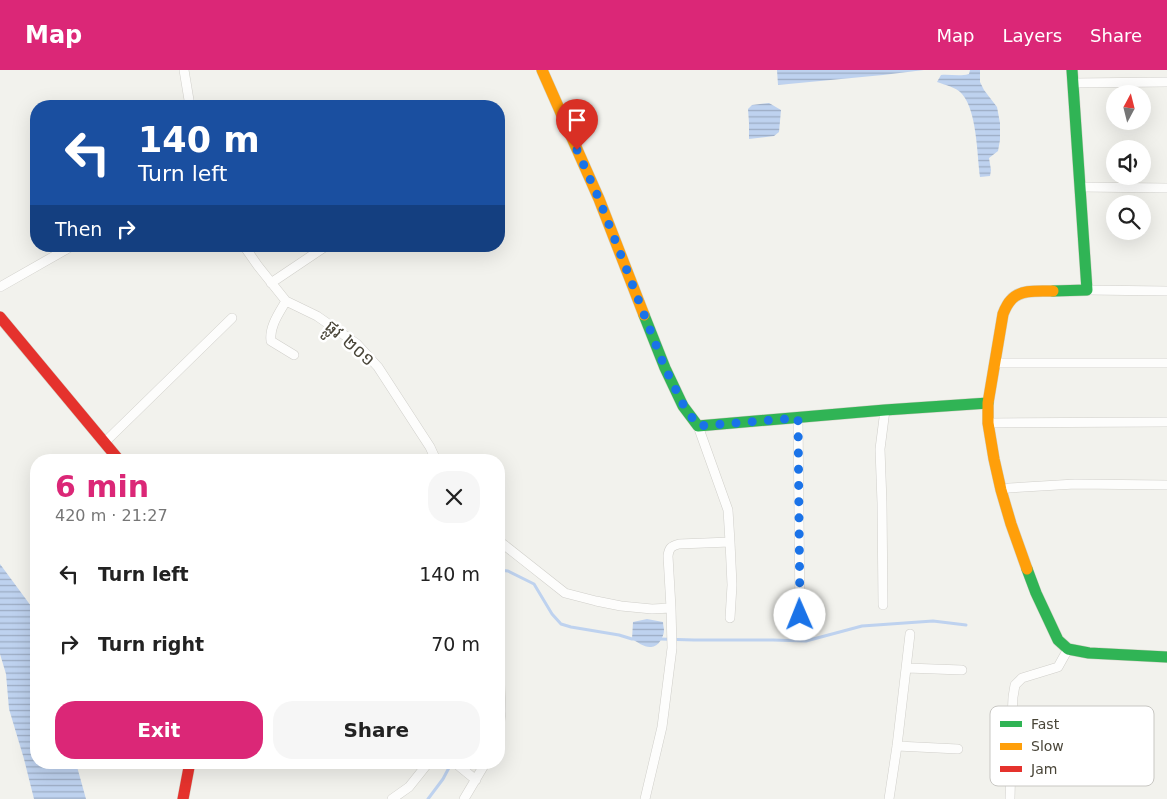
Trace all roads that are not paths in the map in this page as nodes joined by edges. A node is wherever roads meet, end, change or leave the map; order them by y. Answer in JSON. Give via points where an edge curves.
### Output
{"nodes":[{"id":1,"x":184,"y":70,"type":"edge"},
{"id":2,"x":542,"y":70,"type":"edge"},
{"id":3,"x":1072,"y":70,"type":"edge"},
{"id":4,"x":1167,"y":82,"type":"edge"},
{"id":5,"x":1073,"y":83,"type":"junction"},
{"id":6,"x":189,"y":100,"type":"edge"},
{"id":7,"x":1080,"y":188,"type":"junction"},
{"id":8,"x":1167,"y":188,"type":"edge"},
{"id":9,"x":61,"y":252,"type":"edge"},
{"id":10,"x":248,"y":252,"type":"edge"},
{"id":11,"x":317,"y":252,"type":"edge"},
{"id":12,"x":271,"y":282,"type":"junction"},
{"id":13,"x":0,"y":287,"type":"edge"},
{"id":14,"x":1087,"y":290,"type":"junction"},
{"id":15,"x":1167,"y":291,"type":"edge"},
{"id":16,"x":286,"y":301,"type":"junction"},
{"id":17,"x":0,"y":317,"type":"edge"},
{"id":18,"x":232,"y":318,"type":"dead end"},
{"id":19,"x":294,"y":355,"type":"dead end"},
{"id":20,"x":995,"y":363,"type":"junction"},
{"id":21,"x":1167,"y":363,"type":"edge"},
{"id":22,"x":988,"y":403,"type":"junction"},
{"id":23,"x":885,"y":410,"type":"junction"},
{"id":24,"x":798,"y":418,"type":"junction"},
{"id":25,"x":1167,"y":422,"type":"edge"},
{"id":26,"x":988,"y":423,"type":"junction"},
{"id":27,"x":698,"y":426,"type":"junction"},
{"id":28,"x":106,"y":442,"type":"junction"},
{"id":29,"x":114,"y":454,"type":"edge"},
{"id":30,"x":433,"y":454,"type":"edge"},
{"id":31,"x":1167,"y":485,"type":"edge"},
{"id":32,"x":1000,"y":490,"type":"junction"},
{"id":33,"x":730,"y":542,"type":"junction"},
{"id":34,"x":505,"y":545,"type":"edge"},
{"id":35,"x":882,"y":605,"type":"dead end"},
{"id":36,"x":671,"y":608,"type":"junction"},
{"id":37,"x":800,"y":615,"type":"dead end"},
{"id":38,"x":730,"y":618,"type":"dead end"},
{"id":39,"x":910,"y":634,"type":"dead end"},
{"id":40,"x":1068,"y":649,"type":"junction"},
{"id":41,"x":1167,"y":657,"type":"edge"},
{"id":42,"x":907,"y":668,"type":"junction"},
{"id":43,"x":962,"y":670,"type":"dead end"},
{"id":44,"x":1013,"y":706,"type":"edge"},
{"id":45,"x":897,"y":746,"type":"junction"},
{"id":46,"x":958,"y":748,"type":"dead end"},
{"id":47,"x":189,"y":769,"type":"edge"},
{"id":48,"x":423,"y":769,"type":"edge"},
{"id":49,"x":463,"y":769,"type":"edge"},
{"id":50,"x":482,"y":769,"type":"edge"},
{"id":51,"x":476,"y":780,"type":"junction"},
{"id":52,"x":1010,"y":786,"type":"edge"},
{"id":53,"x":466,"y":798,"type":"edge"},
{"id":54,"x":184,"y":799,"type":"edge"},
{"id":55,"x":392,"y":799,"type":"edge"},
{"id":56,"x":645,"y":799,"type":"edge"},
{"id":57,"x":889,"y":799,"type":"edge"},
{"id":58,"x":1010,"y":799,"type":"edge"}],
"edges":[{"from":1,"to":6,"type":"street"},
{"from":2,"to":27,"type":"street","via":[[599,199],[665,368]]},
{"from":3,"to":5,"type":"street"},
{"from":4,"to":5,"type":"street"},
{"from":5,"to":7,"type":"street"},
{"from":7,"to":8,"type":"street"},
{"from":7,"to":14,"type":"street"},
{"from":9,"to":13,"type":"street"},
{"from":10,"to":12,"type":"street","name":"ផ្លូវ ២០១"},
{"from":11,"to":12,"type":"street"},
{"from":12,"to":16,"type":"street","name":"ផ្លូវ ២០១"},
{"from":14,"to":15,"type":"street"},
{"from":14,"to":20,"type":"street","via":[[1017,294],[1009,301],[1003,314]]},
{"from":16,"to":19,"type":"street","via":[[270,337],[271,341]]},
{"from":16,"to":30,"type":"street","name":"ផ្លូវ ២០១","via":[[317,316],[357,344],[378,367]]},
{"from":17,"to":28,"type":"street"},
{"from":18,"to":28,"type":"street"},
{"from":20,"to":21,"type":"street"},
{"from":20,"to":22,"type":"street"},
{"from":22,"to":23,"type":"street"},
{"from":22,"to":26,"type":"street"},
{"from":23,"to":24,"type":"street"},
{"from":23,"to":35,"type":"street","via":[[880,449]]},
{"from":24,"to":27,"type":"street"},
{"from":24,"to":37,"type":"street"},
{"from":25,"to":26,"type":"street"},
{"from":26,"to":32,"type":"street"},
{"from":27,"to":33,"type":"street","via":[[728,510]]},
{"from":28,"to":29,"type":"street"},
{"from":31,"to":32,"type":"street","via":[[1076,484]]},
{"from":32,"to":40,"type":"street","via":[[1036,593],[1058,640]]},
{"from":33,"to":36,"type":"street","via":[[679,544],[670,548]]},
{"from":33,"to":38,"type":"street"},
{"from":34,"to":36,"type":"street","via":[[565,593],[621,606]]},
{"from":36,"to":56,"type":"street","via":[[672,646],[662,727]]},
{"from":39,"to":42,"type":"street"},
{"from":40,"to":41,"type":"street"},
{"from":40,"to":44,"type":"street","via":[[1058,666],[1022,678],[1015,686]]},
{"from":42,"to":43,"type":"street"},
{"from":42,"to":45,"type":"street"},
{"from":45,"to":46,"type":"street"},
{"from":45,"to":57,"type":"street"},
{"from":47,"to":54,"type":"street"},
{"from":48,"to":55,"type":"street","via":[[409,787]]},
{"from":49,"to":51,"type":"street"},
{"from":50,"to":51,"type":"street"},
{"from":51,"to":53,"type":"street"},
{"from":52,"to":58,"type":"street"}]}
